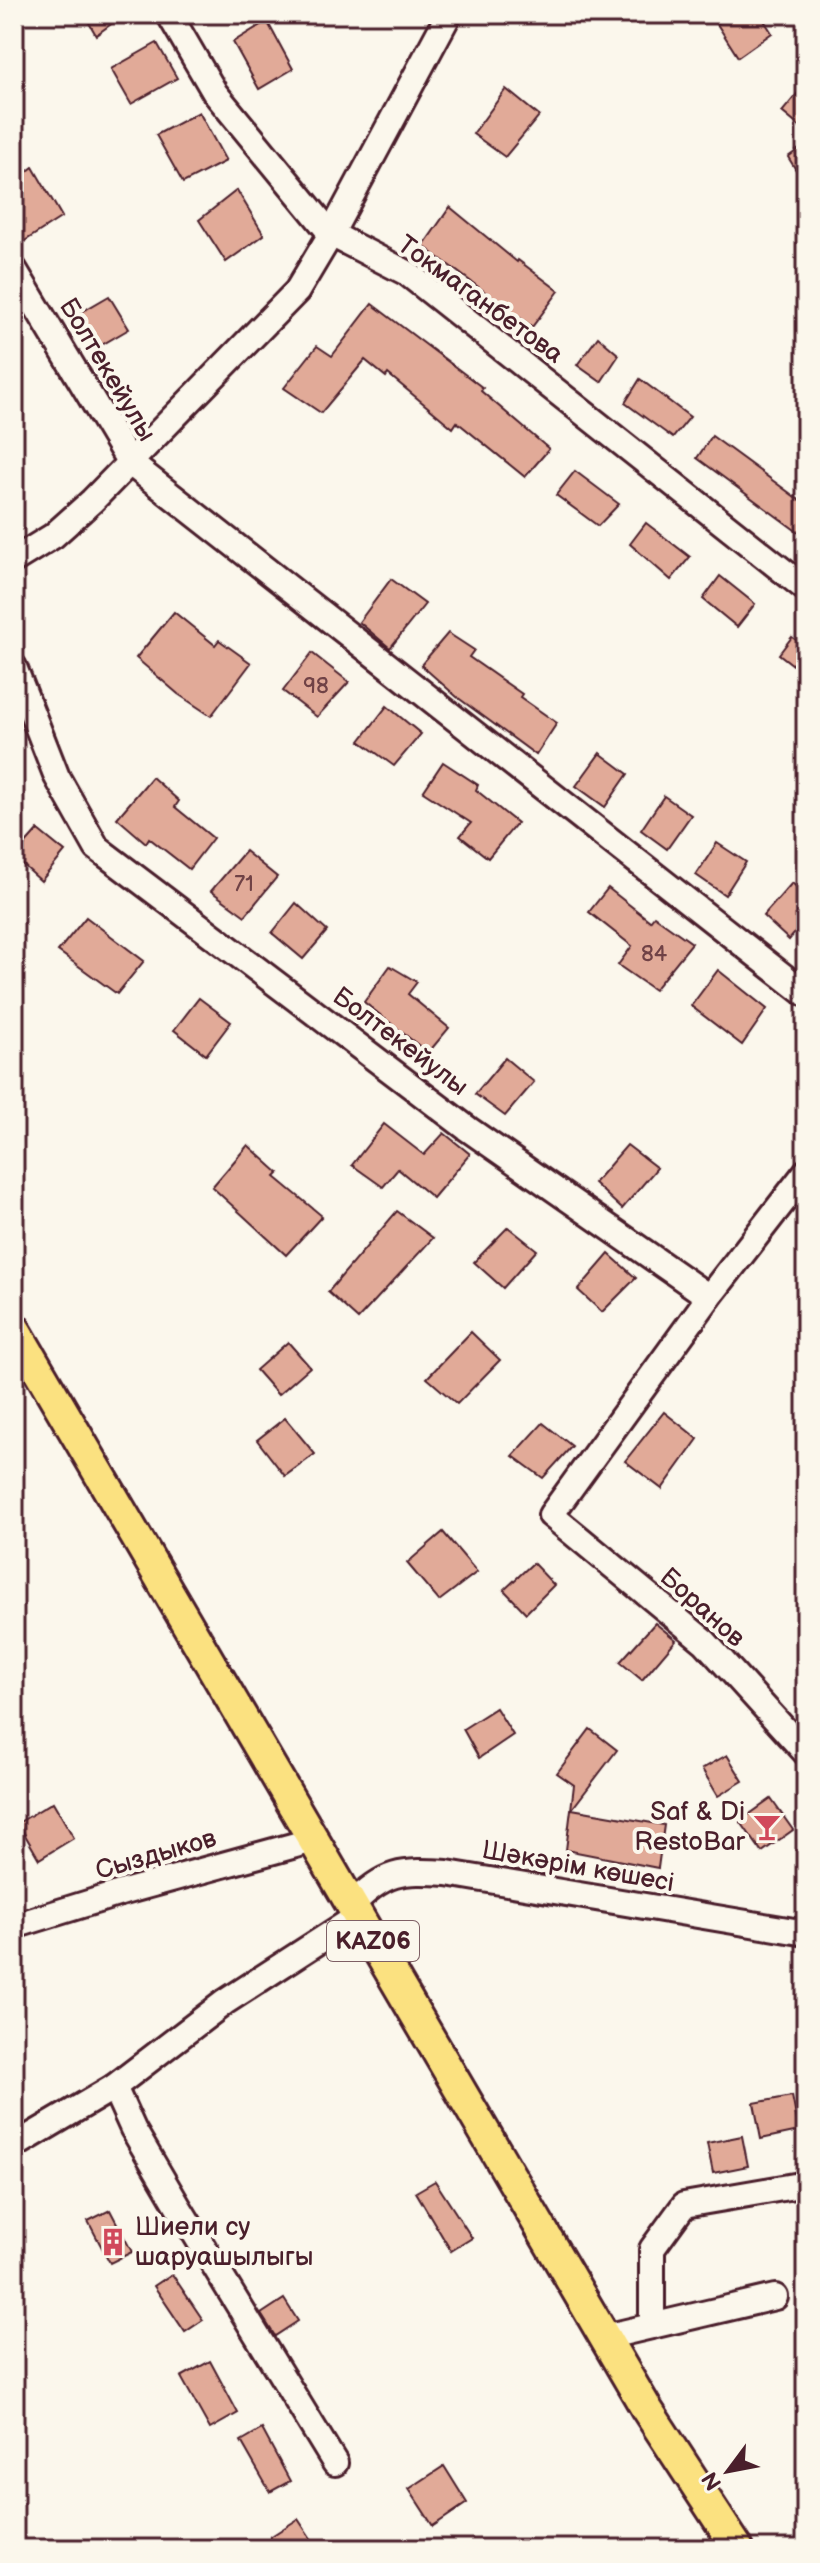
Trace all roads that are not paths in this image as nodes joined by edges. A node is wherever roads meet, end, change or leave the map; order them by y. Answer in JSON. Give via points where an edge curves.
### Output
{"nodes":[{"id":1,"x":169,"y":14,"type":"edge"},
{"id":2,"x":449,"y":14,"type":"edge"},
{"id":3,"x":331,"y":234,"type":"junction"},
{"id":4,"x":14,"y":269,"type":"edge"},
{"id":5,"x":130,"y":463,"type":"junction"},
{"id":6,"x":14,"y":560,"type":"edge"},
{"id":7,"x":806,"y":589,"type":"edge"},
{"id":8,"x":14,"y":667,"type":"edge"},
{"id":9,"x":806,"y":994,"type":"edge"},
{"id":10,"x":806,"y":1172,"type":"edge"},
{"id":11,"x":709,"y":1297,"type":"junction"},
{"id":12,"x":14,"y":1328,"type":"edge"},
{"id":13,"x":806,"y":1753,"type":"edge"},
{"id":14,"x":314,"y":1840,"type":"junction"},
{"id":15,"x":355,"y":1911,"type":"junction"},
{"id":16,"x":14,"y":1926,"type":"edge"},
{"id":17,"x":806,"y":1933,"type":"edge"},
{"id":18,"x":114,"y":2087,"type":"junction"},
{"id":19,"x":14,"y":2146,"type":"edge"},
{"id":20,"x":806,"y":2184,"type":"edge"},
{"id":21,"x":775,"y":2297,"type":"dead end"},
{"id":22,"x":652,"y":2326,"type":"junction"},
{"id":23,"x":605,"y":2337,"type":"junction"},
{"id":24,"x":335,"y":2463,"type":"dead end"},
{"id":25,"x":738,"y":2549,"type":"edge"}],
"edges":[{"from":1,"to":3,"type":"street","name":"Токмаганбетова","via":[[215,93]]},
{"from":2,"to":3,"type":"street"},
{"from":3,"to":5,"type":"street","via":[[297,291]]},
{"from":3,"to":7,"type":"street","name":"Токмаганбетова","via":[[407,273]]},
{"from":4,"to":5,"type":"street","name":"Болтекейулы"},
{"from":5,"to":6,"type":"street","via":[[53,536]]},
{"from":5,"to":9,"type":"street","name":"Болтекейулы"},
{"from":8,"to":11,"type":"street","name":"Болтекейулы","via":[[57,777],[97,848],[468,1129]]},
{"from":10,"to":11,"type":"street"},
{"from":11,"to":13,"type":"street","name":"Боранов","via":[[551,1515],[705,1642]]},
{"from":12,"to":14,"type":"main road","number":"KАZ06"},
{"from":14,"to":15,"type":"main road","number":"KАZ06"},
{"from":14,"to":16,"type":"street","name":"Сыздыков"},
{"from":15,"to":17,"type":"street","name":"Шәкәрім көшесі","via":[[368,1888],[385,1876],[411,1871]]},
{"from":15,"to":18,"type":"street","name":"Шәкәрім көшесі"},
{"from":15,"to":23,"type":"main road","number":"KАZ06"},
{"from":18,"to":19,"type":"street","name":"Шәкәрім көшесі"},
{"from":18,"to":24,"type":"street","via":[[178,2206]]},
{"from":20,"to":22,"type":"street","via":[[684,2205],[652,2249]]},
{"from":21,"to":22,"type":"street"},
{"from":22,"to":23,"type":"street"},
{"from":23,"to":25,"type":"main road","number":"KАZ06"}]}
